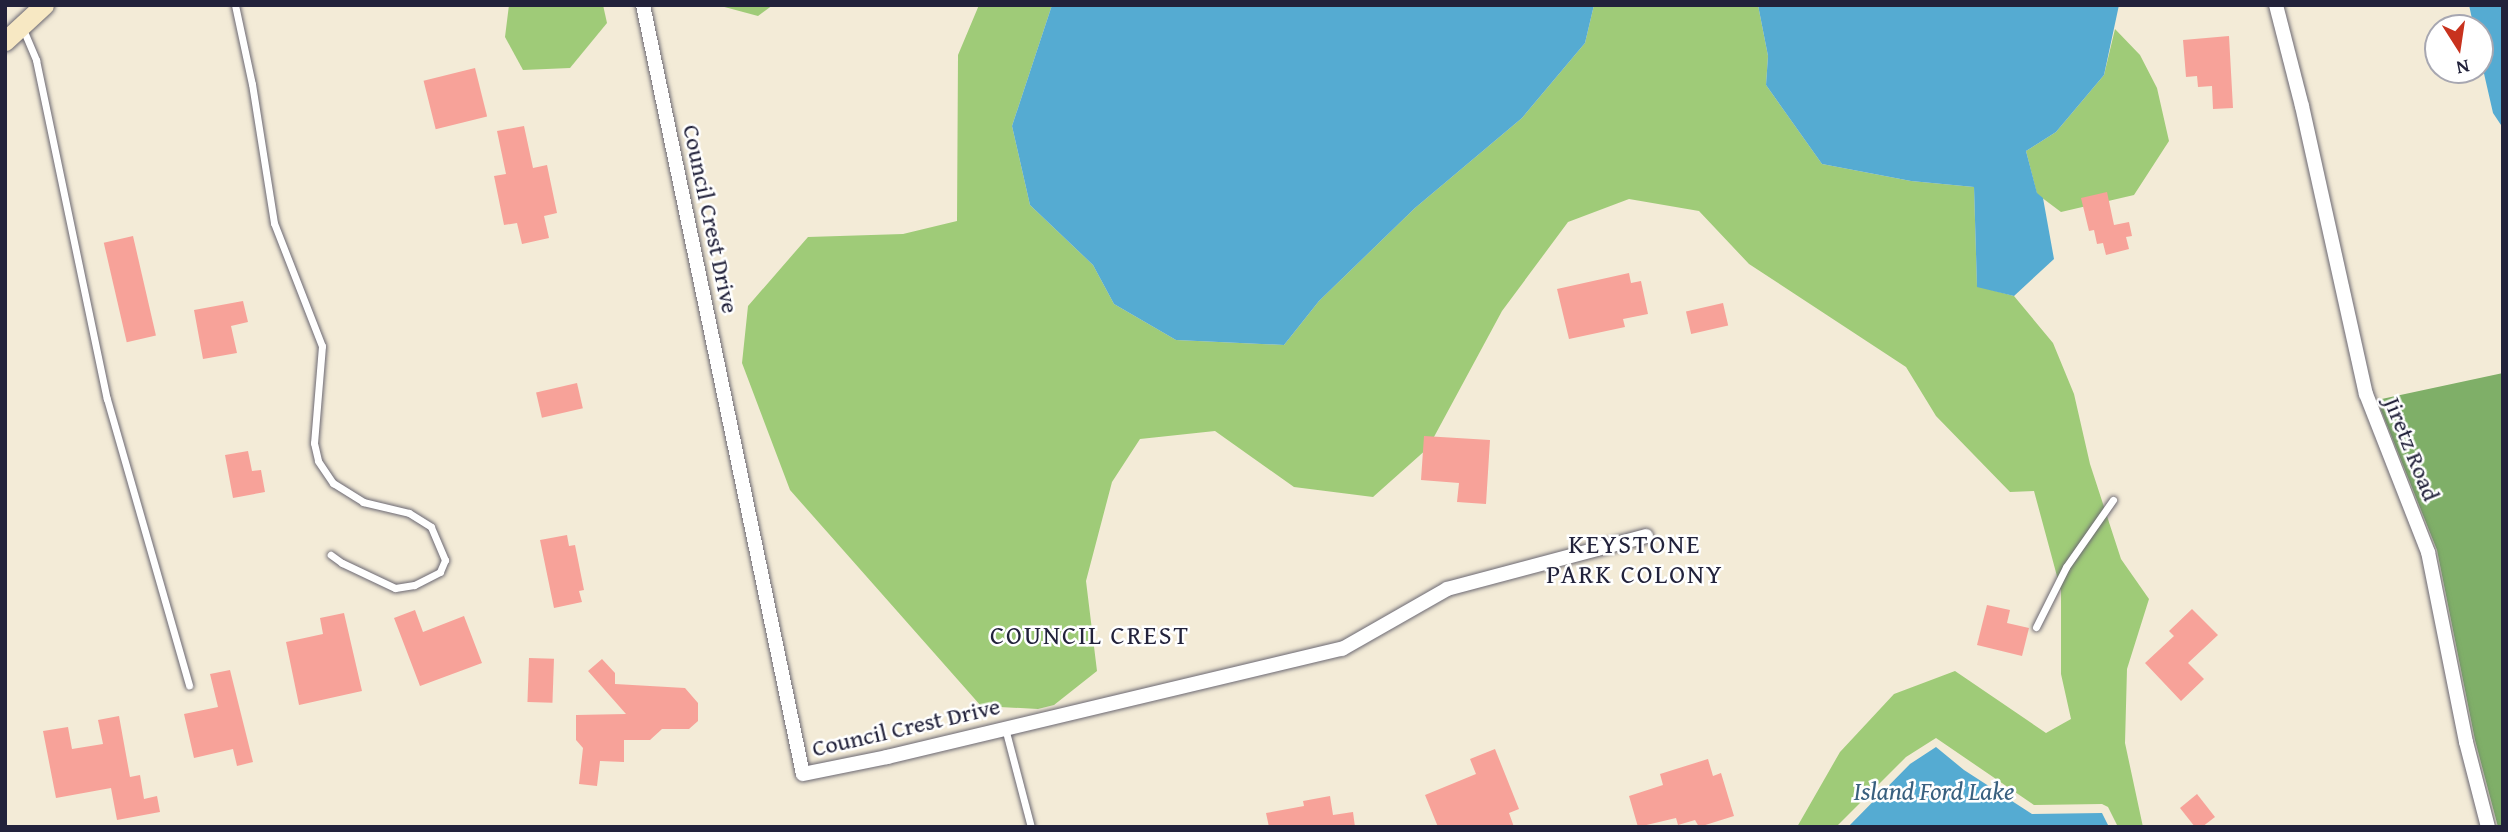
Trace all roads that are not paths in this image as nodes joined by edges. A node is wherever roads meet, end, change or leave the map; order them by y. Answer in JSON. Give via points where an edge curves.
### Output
{"nodes":[{"id":1,"x":44,"y":5,"type":"edge"},
{"id":2,"x":234,"y":5,"type":"edge"},
{"id":3,"x":643,"y":5,"type":"edge"},
{"id":4,"x":2276,"y":5,"type":"edge"},
{"id":5,"x":21,"y":25,"type":"junction"},
{"id":6,"x":5,"y":41,"type":"edge"},
{"id":7,"x":2113,"y":500,"type":"dead end"},
{"id":8,"x":1646,"y":537,"type":"dead end"},
{"id":9,"x":331,"y":555,"type":"dead end"},
{"id":10,"x":2036,"y":626,"type":"dead end"},
{"id":11,"x":189,"y":685,"type":"dead end"},
{"id":12,"x":1005,"y":727,"type":"junction"},
{"id":13,"x":1031,"y":827,"type":"edge"},
{"id":14,"x":2488,"y":827,"type":"edge"}],
"edges":[{"from":1,"to":5,"type":"main road"},
{"from":2,"to":9,"type":"lane","via":[[274,223],[322,346],[314,443],[318,461],[333,483],[363,502],[409,513],[430,527],[445,560],[440,572],[414,586],[395,588]]},
{"from":3,"to":12,"type":"street","name":"Council Crest Drive","via":[[803,774]]},
{"from":4,"to":14,"type":"street","name":"Jiretz Road","via":[[2370,412],[2428,552]]},
{"from":5,"to":6,"type":"main road"},
{"from":5,"to":11,"type":"lane","via":[[36,60],[107,399]]},
{"from":7,"to":10,"type":"lane","via":[[2066,567]]},
{"from":8,"to":12,"type":"street","name":"Council Crest Drive","via":[[1447,589],[1342,649]]},
{"from":12,"to":13,"type":"lane"}]}
